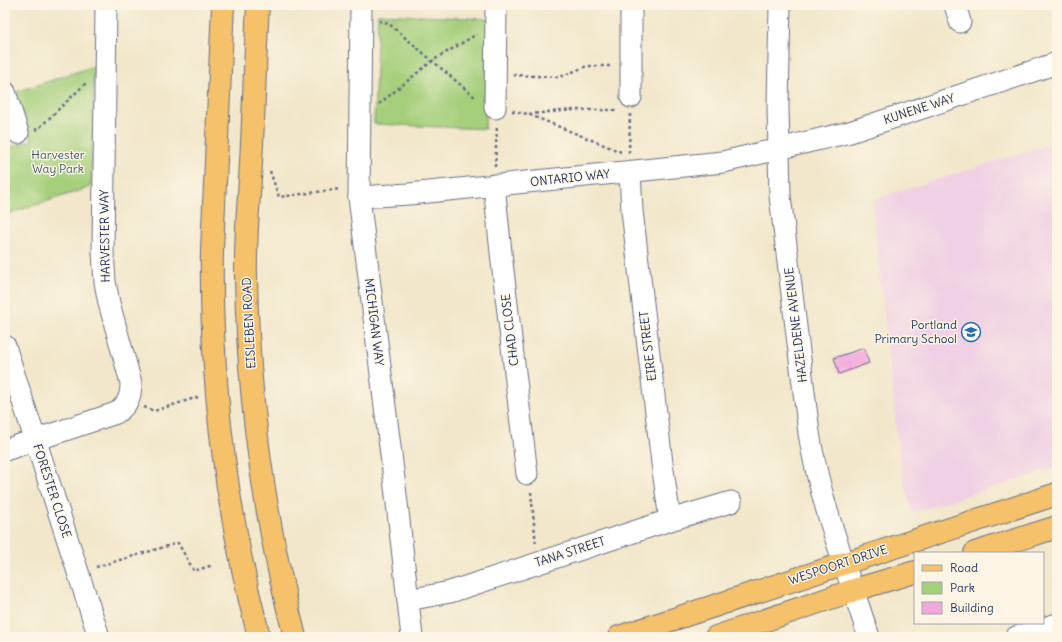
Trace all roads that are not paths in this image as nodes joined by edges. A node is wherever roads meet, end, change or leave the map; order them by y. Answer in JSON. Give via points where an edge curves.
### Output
{"nodes":[{"id":1,"x":106,"y":5,"type":"edge"},
{"id":2,"x":223,"y":5,"type":"edge"},
{"id":3,"x":258,"y":5,"type":"edge"},
{"id":4,"x":496,"y":5,"type":"edge"},
{"id":5,"x":631,"y":5,"type":"edge"},
{"id":6,"x":780,"y":5,"type":"edge"},
{"id":7,"x":361,"y":11,"type":"edge"},
{"id":8,"x":1057,"y":63,"type":"edge"},
{"id":9,"x":5,"y":92,"type":"edge"},
{"id":10,"x":631,"y":103,"type":"road end"},
{"id":11,"x":494,"y":108,"type":"road end"},
{"id":12,"x":18,"y":133,"type":"road end"},
{"id":13,"x":779,"y":149,"type":"junction"},
{"id":14,"x":629,"y":164,"type":"junction"},
{"id":15,"x":494,"y":185,"type":"junction"},
{"id":16,"x":359,"y":193,"type":"junction"},
{"id":17,"x":5,"y":346,"type":"edge"},
{"id":18,"x":36,"y":441,"type":"junction"},
{"id":19,"x":5,"y":450,"type":"edge"},
{"id":20,"x":527,"y":474,"type":"road end"},
{"id":21,"x":1057,"y":494,"type":"edge"},
{"id":22,"x":731,"y":502,"type":"dead end"},
{"id":23,"x":670,"y":520,"type":"junction"},
{"id":24,"x":1057,"y":527,"type":"edge"},
{"id":25,"x":978,"y":552,"type":"edge"},
{"id":26,"x":844,"y":563,"type":"junction"},
{"id":27,"x":914,"y":572,"type":"edge"},
{"id":28,"x":854,"y":590,"type":"junction"},
{"id":29,"x":408,"y":600,"type":"junction"},
{"id":30,"x":1057,"y":624,"type":"edge"},
{"id":31,"x":99,"y":637,"type":"edge"},
{"id":32,"x":260,"y":637,"type":"edge"},
{"id":33,"x":295,"y":637,"type":"edge"},
{"id":34,"x":412,"y":637,"type":"edge"},
{"id":35,"x":619,"y":637,"type":"edge"},
{"id":36,"x":716,"y":637,"type":"edge"},
{"id":37,"x":869,"y":637,"type":"edge"},
{"id":38,"x":1016,"y":637,"type":"edge"}],
"edges":[{"from":1,"to":18,"type":"street","name":"HARVESTER WAY","via":[[104,274],[109,303],[131,383],[131,393],[128,401],[116,413]]},
{"from":2,"to":32,"type":"main road","via":[[212,250],[216,385],[231,507],[242,566]]},
{"from":3,"to":33,"type":"main road","name":"EISLEBEN ROAD","via":[[247,230],[250,368],[270,526]]},
{"from":4,"to":11,"type":"street"},
{"from":5,"to":10,"type":"street"},
{"from":6,"to":13,"type":"street","name":"HAZELDENE AVENUE"},
{"from":7,"to":16,"type":"street","name":"MICHIGAN WAY"},
{"from":8,"to":13,"type":"street","name":"KUNENE WAY","via":[[850,132]]},
{"from":9,"to":12,"type":"street"},
{"from":13,"to":14,"type":"street","name":"ONTARIO WAY","via":[[723,162]]},
{"from":13,"to":26,"type":"street","name":"HAZELDENE AVENUE","via":[[780,196],[810,441],[817,478]]},
{"from":14,"to":15,"type":"street","name":"ONTARIO WAY"},
{"from":14,"to":23,"type":"street","name":"EIRE STREET","via":[[633,219]]},
{"from":15,"to":16,"type":"street","name":"ONTARIO WAY","via":[[409,194]]},
{"from":15,"to":20,"type":"street","name":"CHAD CLOSE"},
{"from":16,"to":29,"type":"street","name":"MICHIGAN WAY"},
{"from":17,"to":18,"type":"street","name":"FORESTER CLOSE"},
{"from":18,"to":19,"type":"street"},
{"from":18,"to":31,"type":"street","name":"FORESTER CLOSE"},
{"from":21,"to":26,"type":"main road","name":"WESPOORT DRIVE"},
{"from":22,"to":23,"type":"street","name":"TANA STREET"},
{"from":23,"to":29,"type":"street","name":"TANA STREET","via":[[450,592]]},
{"from":24,"to":25,"type":"main road"},
{"from":26,"to":28,"type":"street","name":"HAZELDENE AVENUE"},
{"from":26,"to":35,"type":"main road","name":"WESPOORT DRIVE"},
{"from":27,"to":28,"type":"main road"},
{"from":28,"to":36,"type":"main road"},
{"from":28,"to":37,"type":"street","name":"HAZELDENE AVENUE"},
{"from":29,"to":34,"type":"street","name":"MICHIGAN WAY"},
{"from":30,"to":38,"type":"street"}]}
